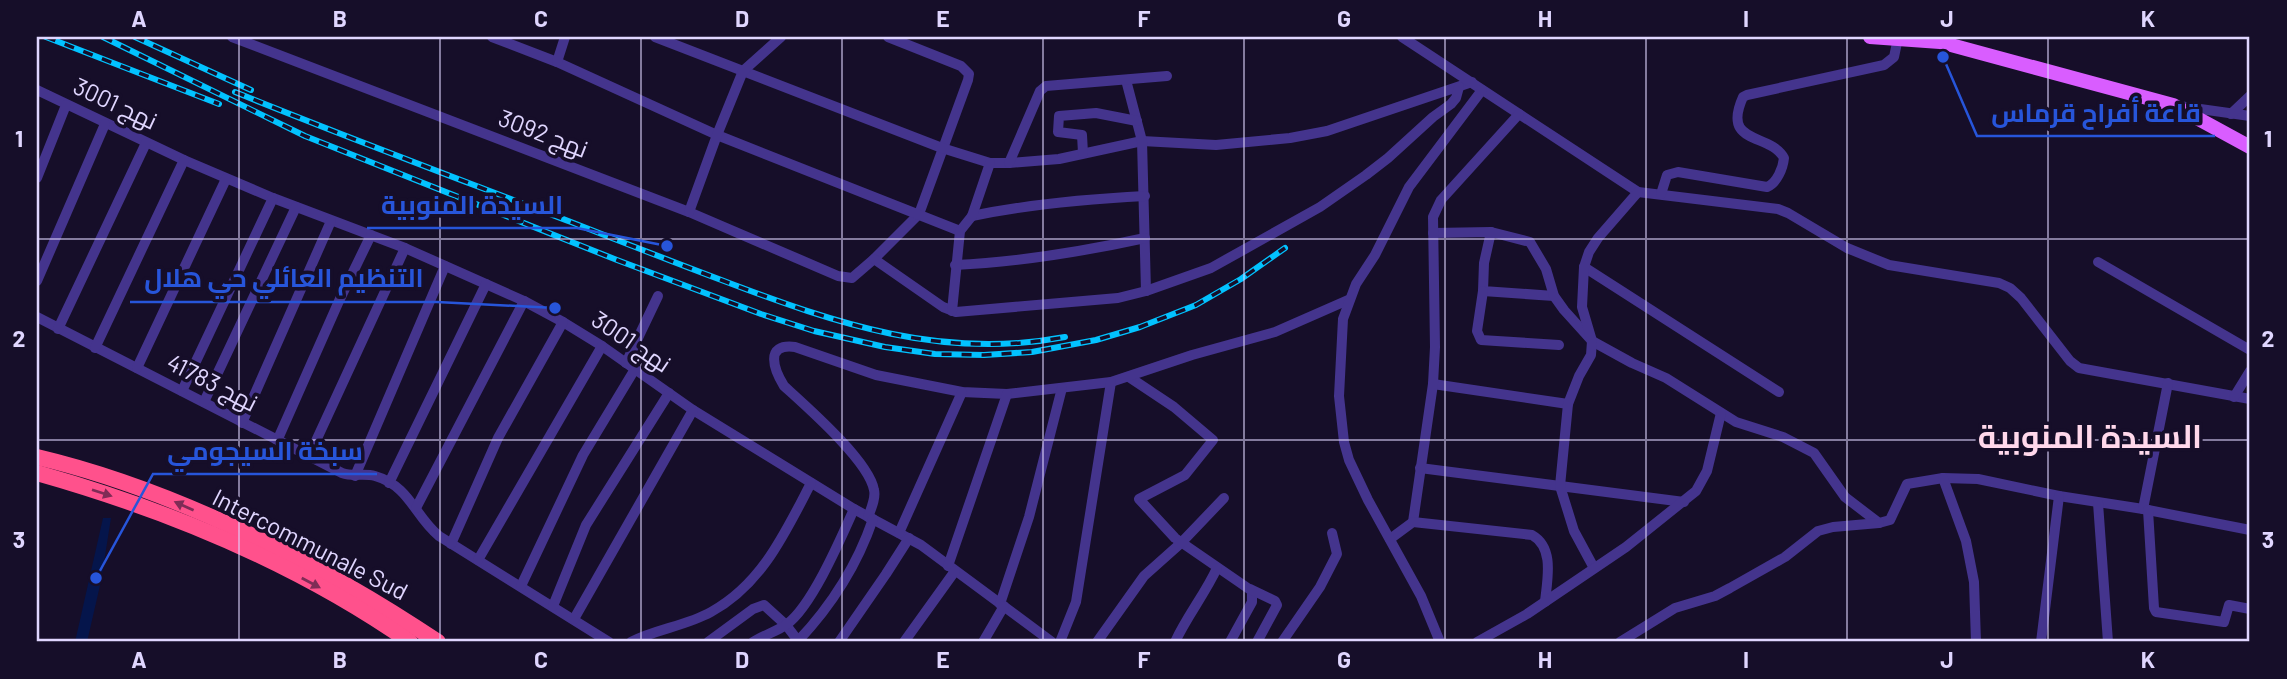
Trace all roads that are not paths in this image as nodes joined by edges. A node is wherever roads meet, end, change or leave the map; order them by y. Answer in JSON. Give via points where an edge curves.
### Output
{"nodes":[{"id":1,"x":232,"y":37,"type":"edge"},
{"id":2,"x":492,"y":37,"type":"edge"},
{"id":3,"x":565,"y":37,"type":"edge"},
{"id":4,"x":655,"y":37,"type":"edge"},
{"id":5,"x":781,"y":37,"type":"edge"},
{"id":6,"x":888,"y":37,"type":"edge"},
{"id":7,"x":1402,"y":37,"type":"edge"},
{"id":8,"x":1870,"y":37,"type":"edge"},
{"id":9,"x":1898,"y":38,"type":"edge"},
{"id":10,"x":556,"y":62,"type":"junction"},
{"id":11,"x":743,"y":71,"type":"junction"},
{"id":12,"x":1167,"y":76,"type":"dead end"},
{"id":13,"x":1126,"y":80,"type":"junction"},
{"id":14,"x":1472,"y":82,"type":"junction"},
{"id":15,"x":1459,"y":87,"type":"junction"},
{"id":16,"x":37,"y":90,"type":"edge"},
{"id":17,"x":1482,"y":90,"type":"junction"},
{"id":18,"x":2250,"y":96,"type":"edge"},
{"id":19,"x":66,"y":105,"type":"junction"},
{"id":20,"x":2173,"y":105,"type":"junction"},
{"id":21,"x":1519,"y":114,"type":"junction"},
{"id":22,"x":2231,"y":114,"type":"junction"},
{"id":23,"x":2250,"y":116,"type":"edge"},
{"id":24,"x":1137,"y":121,"type":"junction"},
{"id":25,"x":105,"y":124,"type":"junction"},
{"id":26,"x":717,"y":135,"type":"junction"},
{"id":27,"x":1142,"y":141,"type":"junction"},
{"id":28,"x":2246,"y":142,"type":"edge"},
{"id":29,"x":146,"y":143,"type":"junction"},
{"id":30,"x":942,"y":148,"type":"junction"},
{"id":31,"x":1083,"y":153,"type":"junction"},
{"id":32,"x":184,"y":160,"type":"junction"},
{"id":33,"x":990,"y":163,"type":"junction"},
{"id":34,"x":1009,"y":163,"type":"junction"},
{"id":35,"x":37,"y":178,"type":"edge"},
{"id":36,"x":226,"y":179,"type":"junction"},
{"id":37,"x":1638,"y":192,"type":"junction"},
{"id":38,"x":1661,"y":194,"type":"junction"},
{"id":39,"x":1145,"y":196,"type":"junction"},
{"id":40,"x":273,"y":198,"type":"junction"},
{"id":41,"x":296,"y":207,"type":"junction"},
{"id":42,"x":689,"y":212,"type":"junction"},
{"id":43,"x":919,"y":214,"type":"junction"},
{"id":44,"x":972,"y":216,"type":"junction"},
{"id":45,"x":331,"y":220,"type":"junction"},
{"id":46,"x":960,"y":231,"type":"junction"},
{"id":47,"x":1491,"y":232,"type":"junction"},
{"id":48,"x":1433,"y":233,"type":"junction"},
{"id":49,"x":371,"y":235,"type":"junction"},
{"id":50,"x":1146,"y":238,"type":"junction"},
{"id":51,"x":405,"y":248,"type":"junction"},
{"id":52,"x":874,"y":260,"type":"junction"},
{"id":53,"x":2098,"y":262,"type":"dead end"},
{"id":54,"x":955,"y":265,"type":"junction"},
{"id":55,"x":445,"y":266,"type":"junction"},
{"id":56,"x":1584,"y":267,"type":"junction"},
{"id":57,"x":37,"y":281,"type":"edge"},
{"id":58,"x":486,"y":284,"type":"junction"},
{"id":59,"x":1146,"y":291,"type":"junction"},
{"id":60,"x":1483,"y":291,"type":"junction"},
{"id":61,"x":658,"y":296,"type":"dead end"},
{"id":62,"x":1554,"y":296,"type":"junction"},
{"id":63,"x":1348,"y":300,"type":"junction"},
{"id":64,"x":524,"y":301,"type":"junction"},
{"id":65,"x":952,"y":312,"type":"junction"},
{"id":66,"x":37,"y":317,"type":"edge"},
{"id":67,"x":563,"y":322,"type":"junction"},
{"id":68,"x":58,"y":329,"type":"junction"},
{"id":69,"x":1592,"y":341,"type":"junction"},
{"id":70,"x":1559,"y":345,"type":"dead end"},
{"id":71,"x":601,"y":346,"type":"junction"},
{"id":72,"x":95,"y":348,"type":"junction"},
{"id":73,"x":2250,"y":350,"type":"edge"},
{"id":74,"x":630,"y":366,"type":"junction"},
{"id":75,"x":137,"y":368,"type":"junction"},
{"id":76,"x":2250,"y":372,"type":"edge"},
{"id":77,"x":1129,"y":377,"type":"junction"},
{"id":78,"x":1111,"y":382,"type":"junction"},
{"id":79,"x":2168,"y":383,"type":"junction"},
{"id":80,"x":1433,"y":384,"type":"junction"},
{"id":81,"x":1062,"y":388,"type":"junction"},
{"id":82,"x":182,"y":391,"type":"junction"},
{"id":83,"x":962,"y":392,"type":"junction"},
{"id":84,"x":1779,"y":392,"type":"dead end"},
{"id":85,"x":670,"y":393,"type":"junction"},
{"id":86,"x":1007,"y":394,"type":"junction"},
{"id":87,"x":2234,"y":397,"type":"junction"},
{"id":88,"x":2250,"y":399,"type":"edge"},
{"id":89,"x":204,"y":402,"type":"junction"},
{"id":90,"x":1567,"y":404,"type":"junction"},
{"id":91,"x":693,"y":410,"type":"junction"},
{"id":92,"x":1721,"y":413,"type":"junction"},
{"id":93,"x":242,"y":423,"type":"junction"},
{"id":94,"x":277,"y":440,"type":"junction"},
{"id":95,"x":309,"y":456,"type":"junction"},
{"id":96,"x":37,"y":457,"type":"edge"},
{"id":97,"x":1420,"y":468,"type":"junction"},
{"id":98,"x":37,"y":473,"type":"edge"},
{"id":99,"x":355,"y":476,"type":"junction"},
{"id":100,"x":1943,"y":478,"type":"junction"},
{"id":101,"x":389,"y":483,"type":"junction"},
{"id":102,"x":811,"y":483,"type":"junction"},
{"id":103,"x":1560,"y":485,"type":"junction"},
{"id":104,"x":2059,"y":496,"type":"junction"},
{"id":105,"x":1224,"y":498,"type":"dead end"},
{"id":106,"x":1684,"y":502,"type":"junction"},
{"id":107,"x":2098,"y":503,"type":"junction"},
{"id":108,"x":416,"y":508,"type":"junction"},
{"id":109,"x":854,"y":509,"type":"junction"},
{"id":110,"x":2146,"y":510,"type":"junction"},
{"id":111,"x":871,"y":518,"type":"junction"},
{"id":112,"x":1413,"y":522,"type":"junction"},
{"id":113,"x":1879,"y":523,"type":"junction"},
{"id":114,"x":2250,"y":530,"type":"edge"},
{"id":115,"x":1332,"y":533,"type":"dead end"},
{"id":116,"x":904,"y":535,"type":"junction"},
{"id":117,"x":1390,"y":539,"type":"junction"},
{"id":118,"x":1181,"y":543,"type":"junction"},
{"id":119,"x":451,"y":544,"type":"junction"},
{"id":120,"x":478,"y":560,"type":"junction"},
{"id":121,"x":952,"y":568,"type":"junction"},
{"id":122,"x":1217,"y":568,"type":"junction"},
{"id":123,"x":1594,"y":568,"type":"junction"},
{"id":124,"x":521,"y":586,"type":"junction"},
{"id":125,"x":1249,"y":589,"type":"junction"},
{"id":126,"x":1545,"y":602,"type":"junction"},
{"id":127,"x":1002,"y":605,"type":"junction"},
{"id":128,"x":553,"y":606,"type":"junction"},
{"id":129,"x":2250,"y":609,"type":"edge"},
{"id":130,"x":574,"y":619,"type":"junction"},
{"id":131,"x":794,"y":635,"type":"edge"},
{"id":132,"x":1036,"y":637,"type":"edge"},
{"id":133,"x":410,"y":642,"type":"edge"},
{"id":134,"x":438,"y":642,"type":"edge"},
{"id":135,"x":609,"y":642,"type":"edge"},
{"id":136,"x":631,"y":642,"type":"edge"},
{"id":137,"x":708,"y":642,"type":"edge"},
{"id":138,"x":753,"y":642,"type":"edge"},
{"id":139,"x":782,"y":642,"type":"edge"},
{"id":140,"x":839,"y":642,"type":"edge"},
{"id":141,"x":904,"y":642,"type":"edge"},
{"id":142,"x":983,"y":642,"type":"edge"},
{"id":143,"x":1052,"y":642,"type":"edge"},
{"id":144,"x":1060,"y":642,"type":"edge"},
{"id":145,"x":1097,"y":642,"type":"edge"},
{"id":146,"x":1175,"y":642,"type":"edge"},
{"id":147,"x":1230,"y":642,"type":"edge"},
{"id":148,"x":1257,"y":642,"type":"edge"},
{"id":149,"x":1282,"y":642,"type":"edge"},
{"id":150,"x":1440,"y":642,"type":"edge"},
{"id":151,"x":1477,"y":642,"type":"edge"},
{"id":152,"x":1620,"y":642,"type":"edge"},
{"id":153,"x":1976,"y":642,"type":"edge"},
{"id":154,"x":2041,"y":642,"type":"edge"},
{"id":155,"x":2108,"y":642,"type":"edge"}],
"edges":[{"from":1,"to":42,"type":"street","name":"نهج 3092"},
{"from":2,"to":10,"type":"street"},
{"from":3,"to":10,"type":"street"},
{"from":4,"to":11,"type":"street"},
{"from":5,"to":11,"type":"street"},
{"from":6,"to":30,"type":"street","via":[[961,66],[969,74]]},
{"from":7,"to":14,"type":"street"},
{"from":8,"to":9,"type":"main road"},
{"from":9,"to":20,"type":"main road","via":[[1940,42]]},
{"from":9,"to":38,"type":"street","via":[[1894,57],[1884,65],[1743,97],[1740,128],[1780,151],[1784,158],[1771,186],[1678,172],[1667,175]]},
{"from":10,"to":26,"type":"street"},
{"from":11,"to":26,"type":"street"},
{"from":11,"to":30,"type":"street"},
{"from":12,"to":13,"type":"street"},
{"from":13,"to":24,"type":"street"},
{"from":13,"to":34,"type":"street","via":[[1046,86]]},
{"from":14,"to":15,"type":"street"},
{"from":14,"to":17,"type":"street"},
{"from":15,"to":27,"type":"street","via":[[1327,131],[1290,138],[1216,145]]},
{"from":15,"to":59,"type":"street","via":[[1451,104],[1388,158],[1320,207],[1211,268]]},
{"from":16,"to":19,"type":"street","name":"نهج 3001"},
{"from":17,"to":21,"type":"street"},
{"from":17,"to":63,"type":"street","via":[[1409,187]]},
{"from":18,"to":22,"type":"street"},
{"from":19,"to":25,"type":"street","name":"نهج 3001"},
{"from":19,"to":35,"type":"street"},
{"from":20,"to":22,"type":"street"},
{"from":20,"to":28,"type":"main road"},
{"from":21,"to":37,"type":"street"},
{"from":21,"to":48,"type":"street","via":[[1441,200],[1433,217]]},
{"from":22,"to":23,"type":"street"},
{"from":24,"to":27,"type":"street"},
{"from":24,"to":31,"type":"street","via":[[1096,113],[1059,116],[1058,132],[1082,135]]},
{"from":25,"to":29,"type":"street","name":"نهج 3001"},
{"from":25,"to":57,"type":"street"},
{"from":26,"to":42,"type":"street"},
{"from":26,"to":43,"type":"street"},
{"from":27,"to":31,"type":"street"},
{"from":27,"to":39,"type":"street"},
{"from":29,"to":32,"type":"street","name":"نهج 3001"},
{"from":29,"to":68,"type":"street"},
{"from":30,"to":33,"type":"street"},
{"from":30,"to":43,"type":"street"},
{"from":31,"to":34,"type":"street"},
{"from":32,"to":36,"type":"street","name":"نهج 3001"},
{"from":32,"to":72,"type":"street"},
{"from":33,"to":34,"type":"street"},
{"from":33,"to":44,"type":"street"},
{"from":36,"to":40,"type":"street","name":"نهج 3001"},
{"from":36,"to":75,"type":"street"},
{"from":37,"to":38,"type":"street"},
{"from":37,"to":56,"type":"street","via":[[1598,237]]},
{"from":38,"to":79,"type":"street","via":[[1777,209],[1847,248],[1889,265],[2004,285],[2017,293],[2076,367]]},
{"from":39,"to":44,"type":"street","via":[[1072,200]]},
{"from":39,"to":50,"type":"street"},
{"from":40,"to":41,"type":"street","name":"نهج 3001"},
{"from":40,"to":82,"type":"street"},
{"from":41,"to":45,"type":"street","name":"نهج 3001"},
{"from":41,"to":89,"type":"street"},
{"from":42,"to":52,"type":"street","name":"نهج 3092","via":[[838,276],[852,278]]},
{"from":43,"to":46,"type":"street"},
{"from":43,"to":52,"type":"street"},
{"from":44,"to":46,"type":"street"},
{"from":45,"to":49,"type":"street","name":"نهج 3001"},
{"from":45,"to":93,"type":"street"},
{"from":46,"to":54,"type":"street"},
{"from":47,"to":48,"type":"street"},
{"from":47,"to":60,"type":"street"},
{"from":47,"to":62,"type":"street","via":[[1533,244]]},
{"from":48,"to":80,"type":"street"},
{"from":49,"to":51,"type":"street","name":"نهج 3001"},
{"from":49,"to":94,"type":"street"},
{"from":50,"to":54,"type":"street","via":[[1010,262]]},
{"from":50,"to":59,"type":"street"},
{"from":51,"to":55,"type":"street","name":"نهج 3001"},
{"from":51,"to":95,"type":"street"},
{"from":52,"to":65,"type":"street"},
{"from":53,"to":73,"type":"street"},
{"from":54,"to":65,"type":"street"},
{"from":55,"to":58,"type":"street","name":"نهج 3001"},
{"from":55,"to":99,"type":"street"},
{"from":56,"to":69,"type":"street","via":[[1582,307]]},
{"from":56,"to":84,"type":"street"},
{"from":58,"to":64,"type":"street","name":"نهج 3001"},
{"from":58,"to":101,"type":"street"},
{"from":59,"to":65,"type":"street","via":[[1118,298]]},
{"from":60,"to":62,"type":"street"},
{"from":60,"to":70,"type":"street","via":[[1477,331],[1480,340]]},
{"from":61,"to":74,"type":"street"},
{"from":62,"to":69,"type":"street"},
{"from":63,"to":77,"type":"street","via":[[1275,332]]},
{"from":63,"to":117,"type":"street","via":[[1340,357],[1341,427],[1349,460]]},
{"from":64,"to":67,"type":"street","name":"نهج 3001"},
{"from":64,"to":108,"type":"street"},
{"from":66,"to":68,"type":"street","name":"نهج 41783"},
{"from":67,"to":71,"type":"street","name":"نهج 3001"},
{"from":67,"to":119,"type":"street","via":[[498,438]]},
{"from":68,"to":72,"type":"street","name":"نهج 41783"},
{"from":69,"to":90,"type":"street","via":[[1590,358]]},
{"from":69,"to":92,"type":"street","via":[[1666,378]]},
{"from":71,"to":74,"type":"street","name":"نهج 3001"},
{"from":71,"to":120,"type":"street"},
{"from":72,"to":75,"type":"street","name":"نهج 41783"},
{"from":74,"to":85,"type":"street","name":"نهج 3001"},
{"from":74,"to":124,"type":"street"},
{"from":75,"to":82,"type":"street","name":"نهج 41783"},
{"from":76,"to":87,"type":"street"},
{"from":77,"to":78,"type":"street"},
{"from":77,"to":118,"type":"street","via":[[1213,439],[1185,475],[1139,499]]},
{"from":78,"to":81,"type":"street"},
{"from":78,"to":144,"type":"street","via":[[1076,601]]},
{"from":79,"to":87,"type":"street"},
{"from":79,"to":110,"type":"street"},
{"from":80,"to":90,"type":"street"},
{"from":80,"to":97,"type":"street"},
{"from":81,"to":86,"type":"street"},
{"from":81,"to":127,"type":"street"},
{"from":82,"to":89,"type":"street","name":"نهج 41783"},
{"from":83,"to":86,"type":"street"},
{"from":83,"to":111,"type":"street","via":[[876,376],[795,347],[778,351],[773,363],[784,386],[842,441],[872,482]]},
{"from":83,"to":116,"type":"street"},
{"from":85,"to":91,"type":"street","name":"نهج 3001"},
{"from":85,"to":128,"type":"street","via":[[586,525]]},
{"from":86,"to":121,"type":"street"},
{"from":87,"to":88,"type":"street"},
{"from":89,"to":93,"type":"street","name":"نهج 41783"},
{"from":90,"to":103,"type":"street"},
{"from":91,"to":102,"type":"street","name":"نهج 3001"},
{"from":91,"to":130,"type":"street"},
{"from":92,"to":106,"type":"street","via":[[1707,471]]},
{"from":92,"to":113,"type":"street","via":[[1814,453],[1845,497]]},
{"from":93,"to":94,"type":"street","name":"نهج 41783"},
{"from":94,"to":95,"type":"street","name":"نهج 41783"},
{"from":95,"to":99,"type":"street","name":"نهج 41783"},
{"from":134,"to":96,"type":"highway","name":"Intercommunale Sud","one_way":true,"via":[[371,599],[251,536],[166,498]]},
{"from":97,"to":103,"type":"street"},
{"from":97,"to":112,"type":"street"},
{"from":98,"to":133,"type":"highway","name":"Intercommunale Sud","one_way":true,"via":[[137,505],[250,551]]},
{"from":99,"to":101,"type":"street","name":"نهج 41783","via":[[374,476]]},
{"from":100,"to":104,"type":"street","via":[[1978,479]]},
{"from":100,"to":113,"type":"street","via":[[1907,484],[1890,520]]},
{"from":100,"to":153,"type":"street","via":[[1966,541],[1974,582]]},
{"from":101,"to":108,"type":"street"},
{"from":102,"to":109,"type":"street","name":"نهج 3001"},
{"from":102,"to":136,"type":"street","via":[[782,540],[740,592],[710,613]]},
{"from":103,"to":106,"type":"street"},
{"from":103,"to":123,"type":"street","via":[[1574,531]]},
{"from":104,"to":107,"type":"street"},
{"from":104,"to":154,"type":"street"},
{"from":105,"to":118,"type":"street"},
{"from":106,"to":123,"type":"street"},
{"from":107,"to":110,"type":"street"},
{"from":107,"to":155,"type":"street"},
{"from":108,"to":119,"type":"street","via":[[432,530]]},
{"from":109,"to":111,"type":"street","name":"نهج 3001"},
{"from":109,"to":131,"type":"street"},
{"from":110,"to":114,"type":"street"},
{"from":110,"to":129,"type":"street","via":[[2156,612],[2224,622],[2229,605]]},
{"from":111,"to":116,"type":"street","name":"نهج 3001"},
{"from":111,"to":131,"type":"street","via":[[860,556],[826,610]]},
{"from":112,"to":117,"type":"street"},
{"from":112,"to":126,"type":"street","via":[[1536,537],[1545,548],[1548,565]]},
{"from":113,"to":152,"type":"street","via":[[1818,531],[1789,554],[1722,593],[1675,608]]},
{"from":115,"to":149,"type":"street","via":[[1337,554],[1321,587]]},
{"from":116,"to":121,"type":"street","name":"نهج 3001"},
{"from":116,"to":140,"type":"street","via":[[886,574]]},
{"from":117,"to":150,"type":"street"},
{"from":118,"to":122,"type":"street"},
{"from":118,"to":145,"type":"street","via":[[1144,576]]},
{"from":119,"to":120,"type":"street"},
{"from":120,"to":124,"type":"street"},
{"from":121,"to":127,"type":"street","name":"نهج 3001"},
{"from":121,"to":141,"type":"street"},
{"from":122,"to":125,"type":"street"},
{"from":122,"to":146,"type":"street"},
{"from":123,"to":126,"type":"street"},
{"from":124,"to":128,"type":"street"},
{"from":125,"to":147,"type":"street","via":[[1252,602]]},
{"from":125,"to":148,"type":"street","via":[[1277,605]]},
{"from":126,"to":151,"type":"street"},
{"from":127,"to":132,"type":"street","name":"نهج 3001"},
{"from":127,"to":142,"type":"street"},
{"from":128,"to":130,"type":"street"},
{"from":130,"to":135,"type":"street"},
{"from":131,"to":137,"type":"street","via":[[760,605]]},
{"from":131,"to":138,"type":"street"},
{"from":131,"to":139,"type":"street"},
{"from":132,"to":143,"type":"street","name":"نهج 3001"}]}
